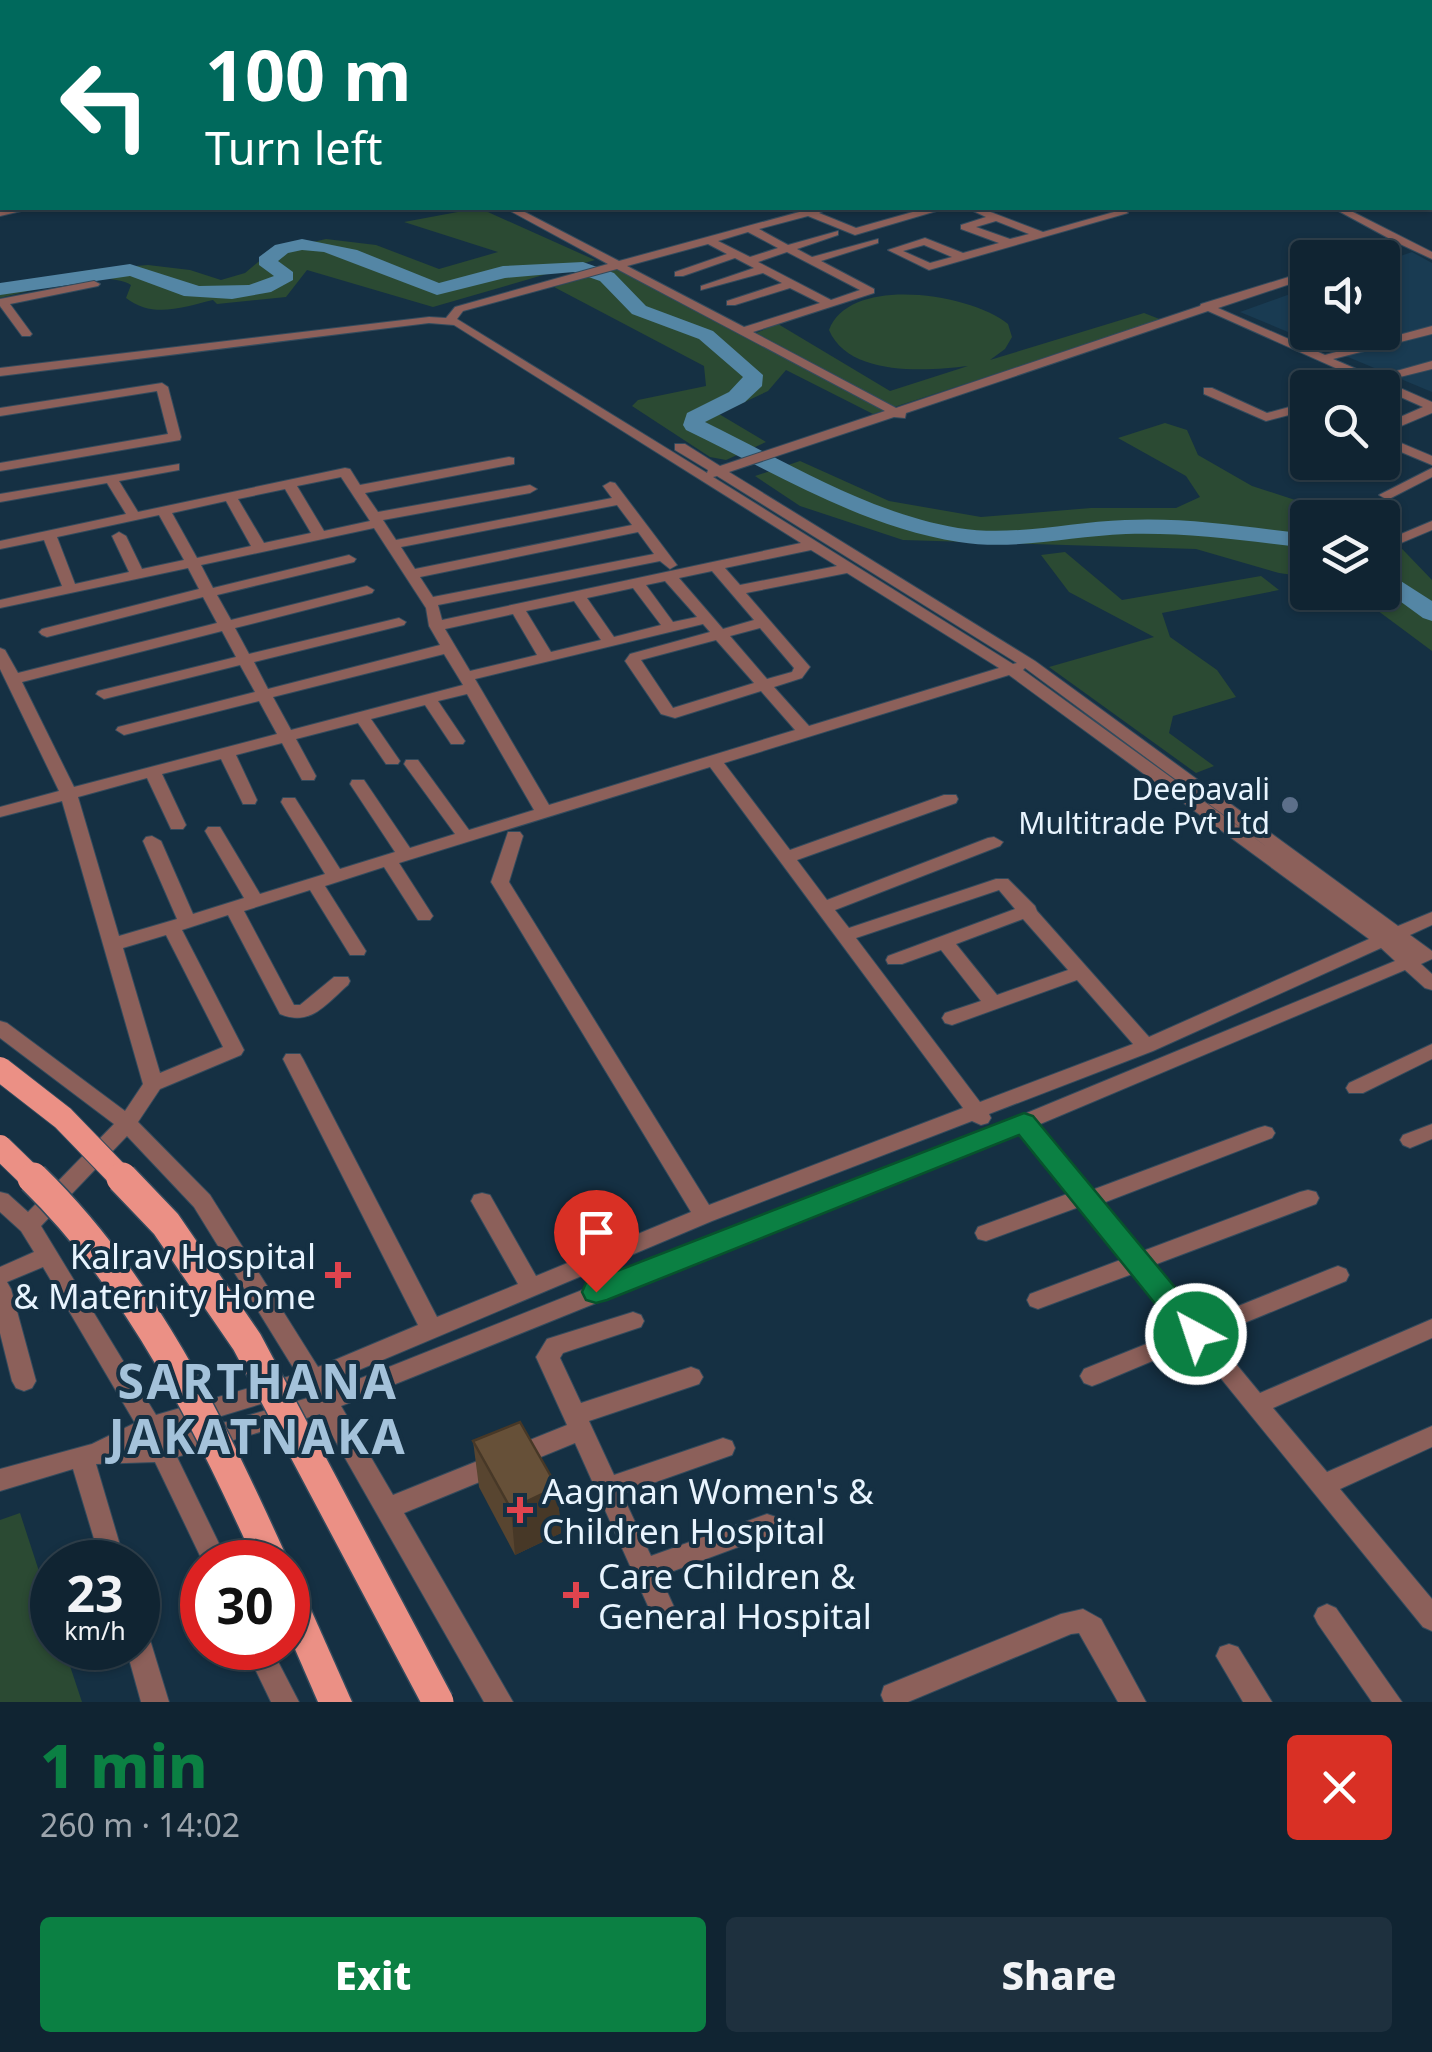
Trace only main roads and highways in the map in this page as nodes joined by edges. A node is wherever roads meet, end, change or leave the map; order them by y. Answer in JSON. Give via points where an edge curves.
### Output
{"nodes":[{"id":1,"x":0,"y":1069,"type":"edge"},
{"id":2,"x":0,"y":1147,"type":"edge"},
{"id":3,"x":261,"y":1540,"type":"edge"},
{"id":4,"x":310,"y":1646,"type":"edge"},
{"id":5,"x":335,"y":1702,"type":"edge"},
{"id":6,"x":438,"y":1702,"type":"edge"}],
"edges":[{"from":1,"to":6,"type":"main road","bridge":true,"via":[[63,1118],[166,1224],[247,1342]]},
{"from":2,"to":3,"type":"main road","bridge":true,"via":[[107,1260],[175,1368]]},
{"from":4,"to":5,"type":"main road"}]}
